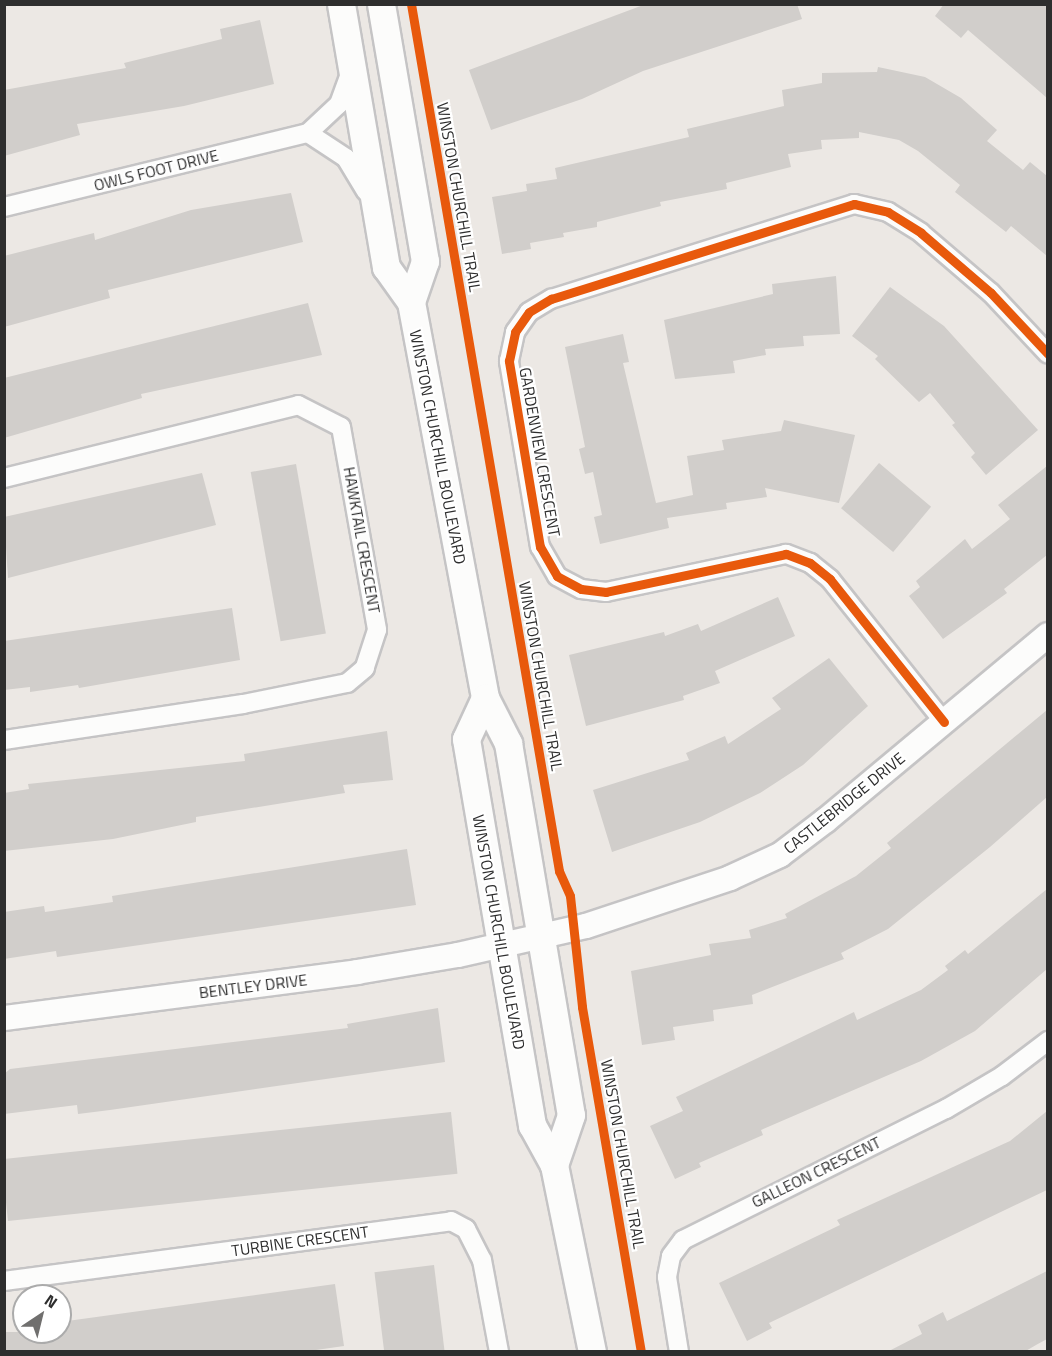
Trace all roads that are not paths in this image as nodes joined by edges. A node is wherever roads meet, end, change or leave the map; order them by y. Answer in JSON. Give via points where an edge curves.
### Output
{"nodes":[{"id":1,"x":341,"y":4,"type":"edge"},
{"id":2,"x":381,"y":4,"type":"edge"},
{"id":3,"x":351,"y":68,"type":"junction"},
{"id":4,"x":308,"y":133,"type":"junction"},
{"id":5,"x":4,"y":207,"type":"edge"},
{"id":6,"x":378,"y":218,"type":"junction"},
{"id":7,"x":411,"y":302,"type":"junction"},
{"id":8,"x":1047,"y":354,"type":"edge"},
{"id":9,"x":4,"y":478,"type":"edge"},
{"id":10,"x":1047,"y":635,"type":"edge"},
{"id":11,"x":485,"y":698,"type":"junction"},
{"id":12,"x":944,"y":722,"type":"junction"},
{"id":13,"x":4,"y":740,"type":"edge"},
{"id":14,"x":541,"y":936,"type":"junction"},
{"id":15,"x":501,"y":945,"type":"junction"},
{"id":16,"x":4,"y":1018,"type":"edge"},
{"id":17,"x":1047,"y":1041,"type":"edge"},
{"id":18,"x":554,"y":1165,"type":"junction"},
{"id":19,"x":4,"y":1281,"type":"edge"},
{"id":20,"x":499,"y":1352,"type":"edge"},
{"id":21,"x":592,"y":1352,"type":"edge"},
{"id":22,"x":679,"y":1352,"type":"edge"}],
"edges":[{"from":1,"to":3,"type":"main road","name":"WINSTON CHURCHILL BOULEVARD"},
{"from":2,"to":7,"type":"main road","name":"WINSTON CHURCHILL BOULEVARD","via":[[425,261]]},
{"from":3,"to":4,"type":"street","name":"OWLS FOOT DRIVE","via":[[339,104]]},
{"from":3,"to":6,"type":"main road","name":"WINSTON CHURCHILL BOULEVARD"},
{"from":4,"to":5,"type":"street","name":"OWLS FOOT DRIVE"},
{"from":4,"to":6,"type":"street","via":[[334,146],[359,173]]},
{"from":6,"to":7,"type":"main road","name":"WINSTON CHURCHILL BOULEVARD","via":[[386,267]]},
{"from":7,"to":11,"type":"main road","name":"WINSTON CHURCHILL BOULEVARD"},
{"from":8,"to":12,"type":"street","name":"GARDENVIEW CRESCENT","via":[[991,293],[921,234],[888,212],[854,204],[551,299],[529,312],[515,332],[509,361],[540,547],[557,576],[580,588],[606,592],[761,556],[786,554],[802,560],[830,579]]},
{"from":9,"to":13,"type":"street","name":"HAWKTAIL CRESCENT","via":[[298,405],[341,427],[377,630],[365,668],[347,683],[243,704]]},
{"from":10,"to":12,"type":"street","name":"CASTLEBRIDGE DRIVE"},
{"from":11,"to":14,"type":"main road","name":"WINSTON CHURCHILL BOULEVARD","via":[[508,743]]},
{"from":11,"to":15,"type":"main road","name":"WINSTON CHURCHILL BOULEVARD","via":[[466,739]]},
{"from":12,"to":14,"type":"street","name":"CASTLEBRIDGE DRIVE","via":[[780,855],[730,878],[586,926]]},
{"from":14,"to":15,"type":"street","name":"CASTLEBRIDGE DRIVE"},
{"from":14,"to":18,"type":"main road","name":"WINSTON CHURCHILL BOULEVARD","via":[[571,1115]]},
{"from":15,"to":16,"type":"street","name":"BENTLEY DRIVE","via":[[357,972]]},
{"from":15,"to":18,"type":"main road","name":"WINSTON CHURCHILL BOULEVARD","via":[[532,1125]]},
{"from":17,"to":22,"type":"street","name":"GALLEON CRESCENT","via":[[1002,1076],[946,1109],[682,1240],[671,1256],[667,1277]]},
{"from":18,"to":21,"type":"main road","name":"WINSTON CHURCHILL BOULEVARD"},
{"from":19,"to":20,"type":"street","name":"TURBINE CRESCENT","via":[[451,1221],[466,1229],[482,1260]]}]}
